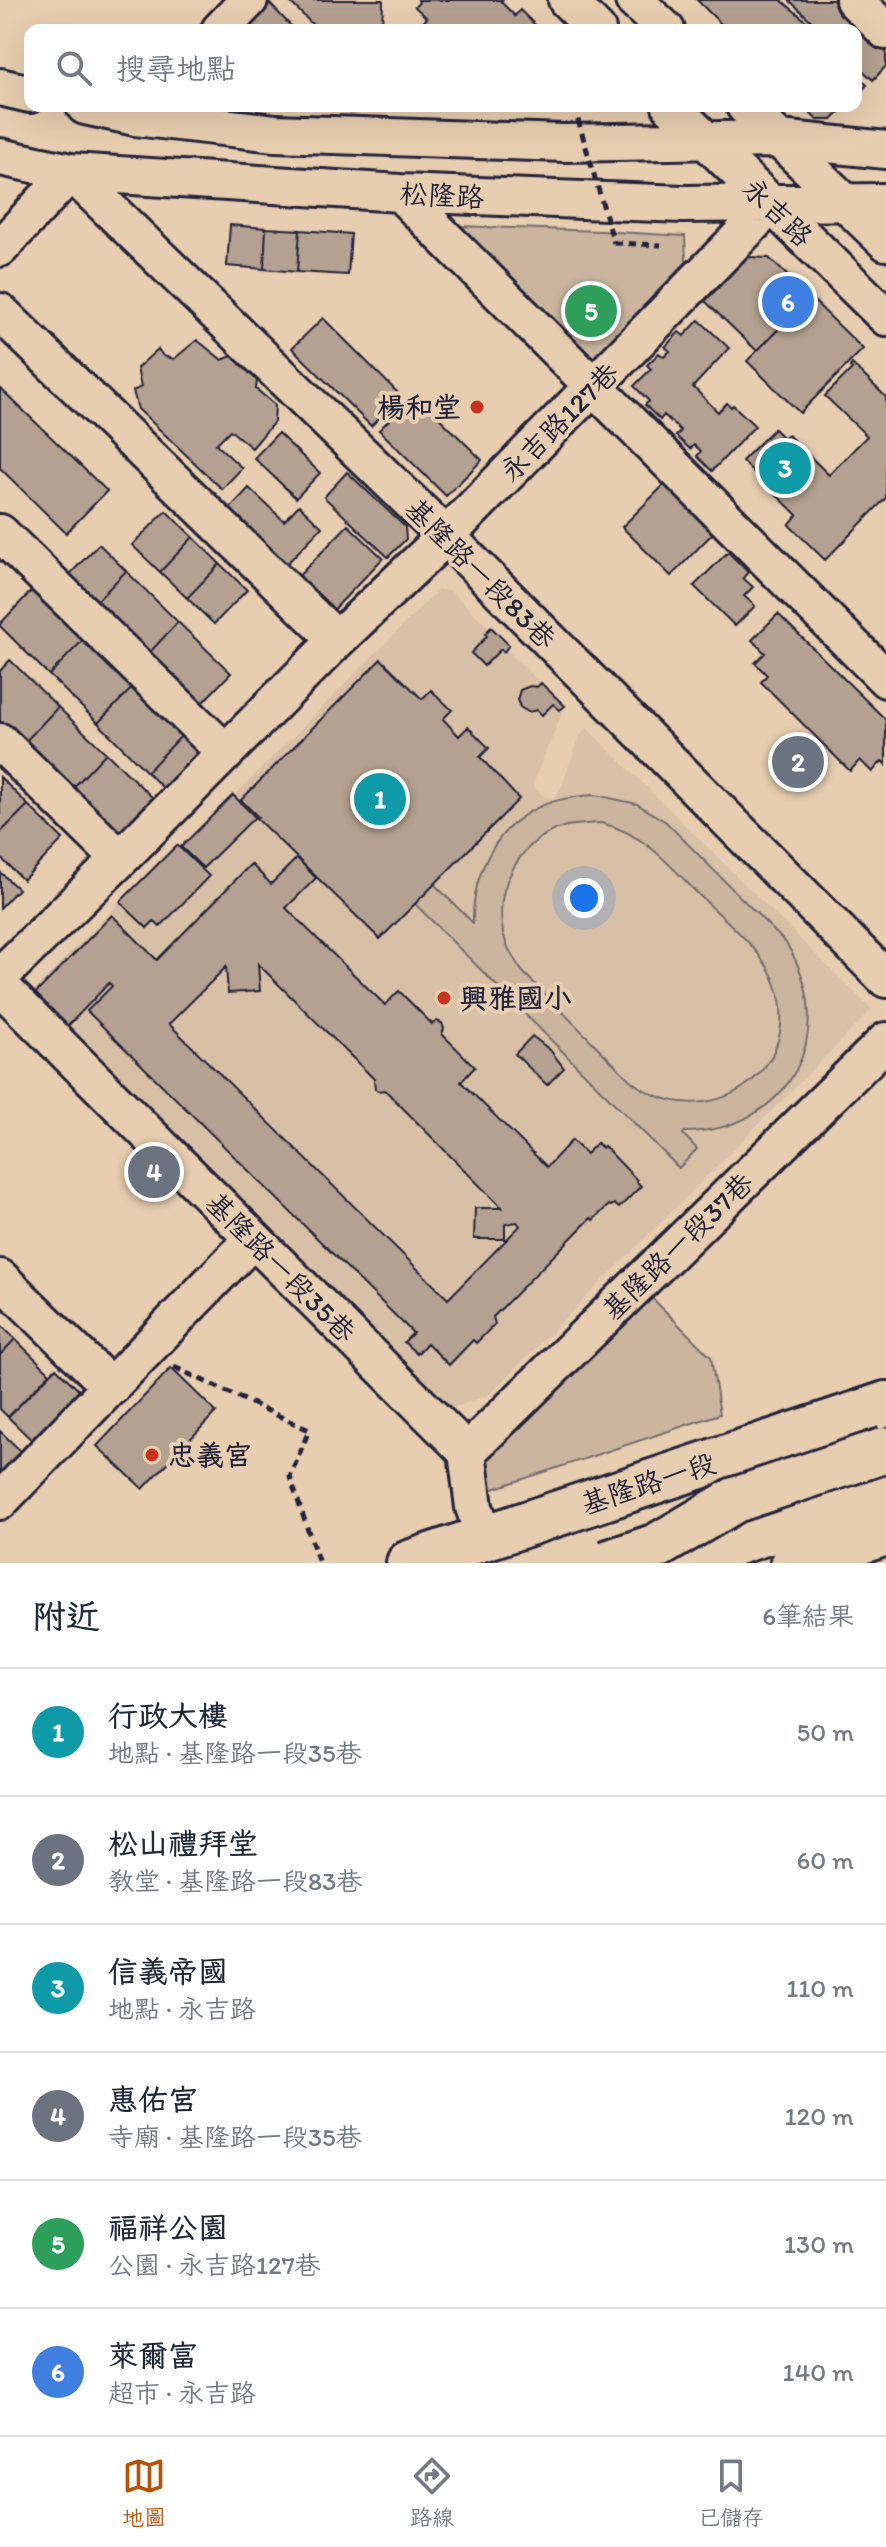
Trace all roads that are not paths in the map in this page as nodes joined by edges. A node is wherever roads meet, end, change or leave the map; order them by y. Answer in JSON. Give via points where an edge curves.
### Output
{"nodes":[{"id":1,"x":249,"y":0,"type":"edge"},
{"id":2,"x":567,"y":0,"type":"edge"},
{"id":3,"x":634,"y":0,"type":"edge"},
{"id":4,"x":854,"y":0,"type":"edge"},
{"id":5,"x":226,"y":24,"type":"edge"},
{"id":6,"x":591,"y":24,"type":"edge"},
{"id":7,"x":660,"y":24,"type":"edge"},
{"id":8,"x":886,"y":31,"type":"edge"},
{"id":9,"x":0,"y":87,"type":"edge"},
{"id":10,"x":24,"y":93,"type":"edge"},
{"id":11,"x":146,"y":112,"type":"edge"},
{"id":12,"x":677,"y":112,"type":"edge"},
{"id":13,"x":751,"y":112,"type":"edge"},
{"id":14,"x":779,"y":139,"type":"junction"},
{"id":15,"x":706,"y":142,"type":"junction"},
{"id":16,"x":886,"y":150,"type":"edge"},
{"id":17,"x":0,"y":157,"type":"edge"},
{"id":18,"x":71,"y":172,"type":"junction"},
{"id":19,"x":400,"y":193,"type":"junction"},
{"id":20,"x":886,"y":202,"type":"edge"},
{"id":21,"x":848,"y":203,"type":"junction"},
{"id":22,"x":772,"y":204,"type":"junction"},
{"id":23,"x":886,"y":242,"type":"edge"},
{"id":24,"x":0,"y":248,"type":"edge"},
{"id":25,"x":0,"y":312,"type":"edge"},
{"id":26,"x":886,"y":317,"type":"edge"},
{"id":27,"x":595,"y":387,"type":"junction"},
{"id":28,"x":0,"y":533,"type":"edge"},
{"id":29,"x":446,"y":536,"type":"junction"},
{"id":30,"x":337,"y":640,"type":"junction"},
{"id":31,"x":886,"y":679,"type":"edge"},
{"id":32,"x":0,"y":742,"type":"edge"},
{"id":33,"x":226,"y":753,"type":"junction"},
{"id":34,"x":120,"y":859,"type":"junction"},
{"id":35,"x":0,"y":976,"type":"edge"},
{"id":36,"x":886,"y":979,"type":"edge"},
{"id":37,"x":0,"y":986,"type":"edge"},
{"id":38,"x":886,"y":1041,"type":"edge"},
{"id":39,"x":253,"y":1239,"type":"junction"},
{"id":40,"x":0,"y":1278,"type":"edge"},
{"id":41,"x":111,"y":1387,"type":"junction"},
{"id":42,"x":886,"y":1404,"type":"edge"},
{"id":43,"x":886,"y":1450,"type":"edge"},
{"id":44,"x":467,"y":1452,"type":"junction"},
{"id":45,"x":886,"y":1492,"type":"edge"},
{"id":46,"x":0,"y":1501,"type":"edge"},
{"id":47,"x":886,"y":1533,"type":"edge"},
{"id":48,"x":487,"y":1550,"type":"edge"},
{"id":49,"x":630,"y":1556,"type":"edge"},
{"id":50,"x":409,"y":1563,"type":"edge"},
{"id":51,"x":793,"y":1563,"type":"edge"}],
"edges":[{"from":1,"to":5,"type":"street"},
{"from":2,"to":6,"type":"street"},
{"from":3,"to":7,"type":"street"},
{"from":4,"to":8,"type":"street"},
{"from":9,"to":10,"type":"street"},
{"from":11,"to":15,"type":"street","name":"松隆路","via":[[275,133]]},
{"from":12,"to":15,"type":"street","name":"永吉路"},
{"from":13,"to":14,"type":"street","name":"永吉路"},
{"from":14,"to":15,"type":"street","name":"松隆路"},
{"from":14,"to":16,"type":"street","name":"松隆路"},
{"from":14,"to":21,"type":"street","name":"永吉路"},
{"from":15,"to":22,"type":"street","name":"永吉路"},
{"from":17,"to":18,"type":"street","name":"松隆路"},
{"from":18,"to":19,"type":"street","name":"松隆路"},
{"from":18,"to":24,"type":"street"},
{"from":18,"to":29,"type":"street","name":"基隆路一段83巷"},
{"from":19,"to":22,"type":"street","name":"松隆路"},
{"from":19,"to":27,"type":"street"},
{"from":20,"to":21,"type":"street","name":"松隆路"},
{"from":21,"to":22,"type":"street","name":"松隆路"},
{"from":21,"to":23,"type":"street","name":"永吉路"},
{"from":22,"to":26,"type":"street","name":"永吉路"},
{"from":22,"to":27,"type":"street","name":"永吉路127巷"},
{"from":25,"to":30,"type":"street"},
{"from":27,"to":29,"type":"street","name":"永吉路127巷"},
{"from":27,"to":31,"type":"street"},
{"from":28,"to":33,"type":"street"},
{"from":29,"to":30,"type":"street"},
{"from":29,"to":36,"type":"street","name":"基隆路一段83巷"},
{"from":30,"to":33,"type":"street"},
{"from":32,"to":34,"type":"street"},
{"from":33,"to":34,"type":"street"},
{"from":34,"to":35,"type":"street"},
{"from":37,"to":39,"type":"street","name":"基隆路一段35巷"},
{"from":38,"to":44,"type":"street","name":"基隆路一段37巷"},
{"from":39,"to":41,"type":"street"},
{"from":39,"to":44,"type":"street","name":"基隆路一段35巷"},
{"from":40,"to":41,"type":"street"},
{"from":41,"to":46,"type":"street"},
{"from":42,"to":48,"type":"main road","name":"基隆路一段"},
{"from":43,"to":49,"type":"main road","bridge":true,"via":[[735,1500]]},
{"from":44,"to":48,"type":"street","via":[[474,1507]]},
{"from":45,"to":49,"type":"main road","via":[[744,1539]]},
{"from":47,"to":51,"type":"main road"},
{"from":48,"to":50,"type":"main road","name":"基隆路一段"}]}
